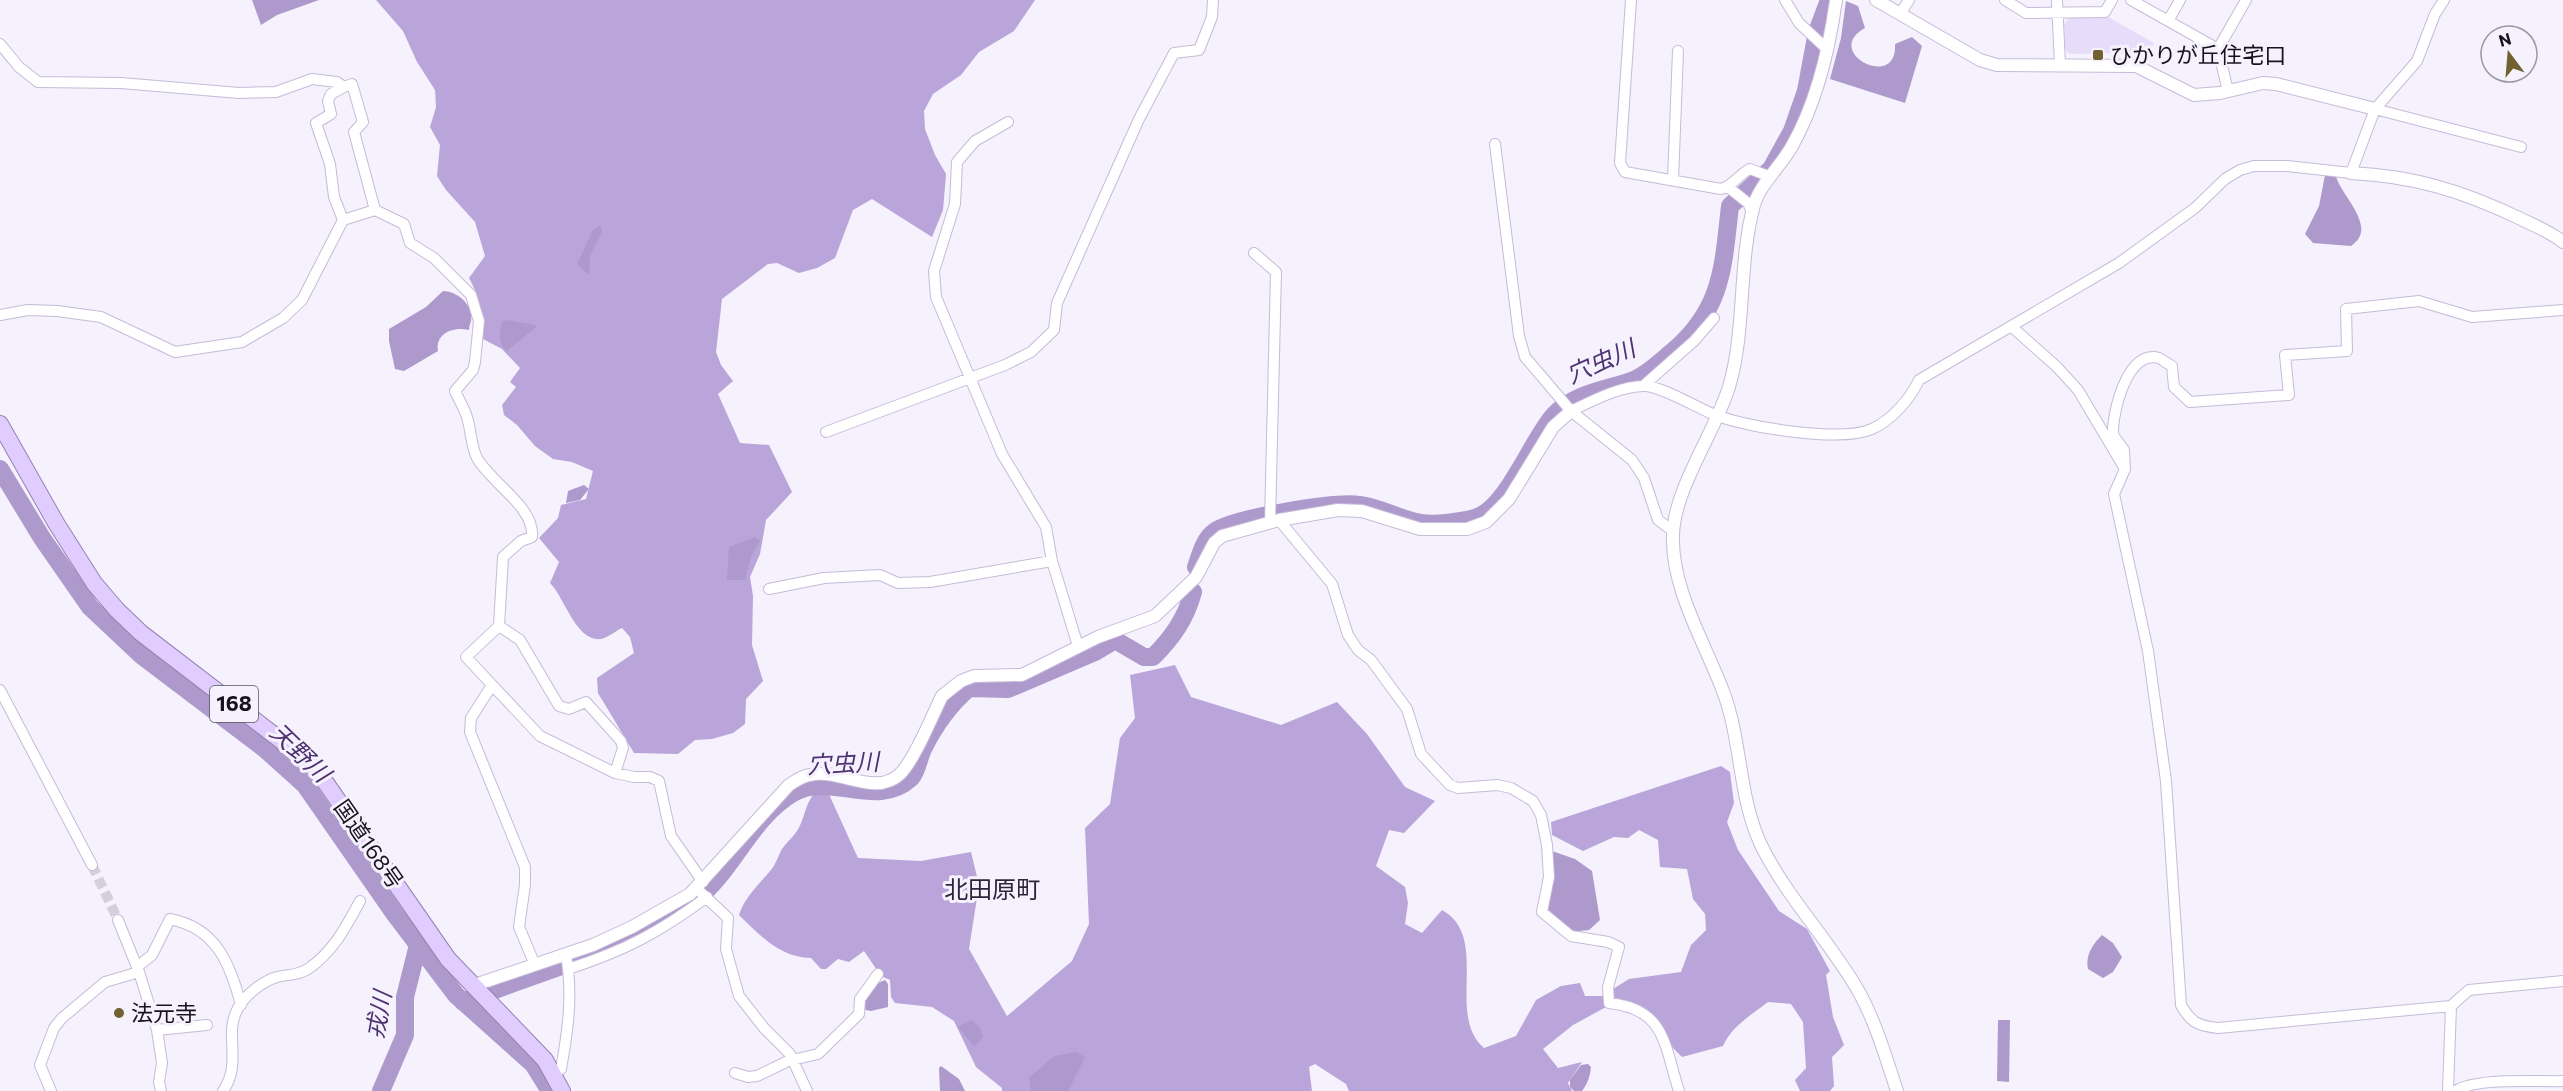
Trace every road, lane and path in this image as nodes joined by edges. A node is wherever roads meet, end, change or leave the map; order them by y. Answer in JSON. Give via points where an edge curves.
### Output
{"nodes":[{"id":1,"x":1213,"y":0,"type":"edge"},
{"id":2,"x":1631,"y":0,"type":"edge"},
{"id":3,"x":1785,"y":0,"type":"edge"},
{"id":4,"x":1836,"y":0,"type":"edge"},
{"id":5,"x":1876,"y":0,"type":"edge"},
{"id":6,"x":1909,"y":0,"type":"edge"},
{"id":7,"x":2005,"y":0,"type":"edge"},
{"id":8,"x":2057,"y":0,"type":"edge"},
{"id":9,"x":2112,"y":0,"type":"edge"},
{"id":10,"x":2131,"y":0,"type":"edge"},
{"id":11,"x":2180,"y":0,"type":"edge"},
{"id":12,"x":2246,"y":0,"type":"edge"},
{"id":13,"x":2444,"y":0,"type":"edge"},
{"id":14,"x":2057,"y":14,"type":"junction"},
{"id":15,"x":1900,"y":15,"type":"junction"},
{"id":16,"x":2168,"y":21,"type":"junction"},
{"id":17,"x":0,"y":44,"type":"edge"},
{"id":18,"x":2218,"y":49,"type":"junction"},
{"id":19,"x":1828,"y":50,"type":"junction"},
{"id":20,"x":1678,"y":51,"type":"dead end"},
{"id":21,"x":2060,"y":65,"type":"junction"},
{"id":22,"x":344,"y":87,"type":"junction"},
{"id":23,"x":2228,"y":91,"type":"junction"},
{"id":24,"x":2375,"y":109,"type":"junction"},
{"id":25,"x":1008,"y":122,"type":"dead end"},
{"id":26,"x":1495,"y":144,"type":"dead end"},
{"id":27,"x":2521,"y":147,"type":"dead end"},
{"id":28,"x":2351,"y":173,"type":"junction"},
{"id":29,"x":1771,"y":177,"type":"junction"},
{"id":30,"x":1673,"y":180,"type":"junction"},
{"id":31,"x":1728,"y":187,"type":"junction"},
{"id":32,"x":375,"y":210,"type":"junction"},
{"id":33,"x":1752,"y":213,"type":"junction"},
{"id":34,"x":343,"y":220,"type":"junction"},
{"id":35,"x":2563,"y":242,"type":"edge"},
{"id":36,"x":1254,"y":253,"type":"dead end"},
{"id":37,"x":2563,"y":310,"type":"edge"},
{"id":38,"x":0,"y":315,"type":"edge"},
{"id":39,"x":1714,"y":318,"type":"dead end"},
{"id":40,"x":2012,"y":327,"type":"junction"},
{"id":41,"x":971,"y":376,"type":"junction"},
{"id":42,"x":1643,"y":386,"type":"junction"},
{"id":43,"x":1571,"y":411,"type":"junction"},
{"id":44,"x":1717,"y":416,"type":"junction"},
{"id":45,"x":0,"y":424,"type":"edge"},
{"id":46,"x":826,"y":432,"type":"dead end"},
{"id":47,"x":2125,"y":469,"type":"junction"},
{"id":48,"x":1275,"y":521,"type":"junction"},
{"id":49,"x":1672,"y":531,"type":"junction"},
{"id":50,"x":1052,"y":561,"type":"junction"},
{"id":51,"x":769,"y":589,"type":"dead end"},
{"id":52,"x":499,"y":626,"type":"junction"},
{"id":53,"x":1078,"y":646,"type":"junction"},
{"id":54,"x":492,"y":685,"type":"junction"},
{"id":55,"x":0,"y":690,"type":"edge"},
{"id":56,"x":615,"y":772,"type":"junction"},
{"id":57,"x":92,"y":865,"type":"tunnel mouth"},
{"id":58,"x":700,"y":885,"type":"junction"},
{"id":59,"x":707,"y":897,"type":"junction"},
{"id":60,"x":360,"y":901,"type":"dead end"},
{"id":61,"x":118,"y":920,"type":"tunnel mouth"},
{"id":62,"x":566,"y":955,"type":"junction"},
{"id":63,"x":535,"y":965,"type":"junction"},
{"id":64,"x":568,"y":969,"type":"junction"},
{"id":65,"x":138,"y":970,"type":"junction"},
{"id":66,"x":878,"y":974,"type":"dead end"},
{"id":67,"x":2563,"y":981,"type":"edge"},
{"id":68,"x":472,"y":986,"type":"junction"},
{"id":69,"x":241,"y":1005,"type":"junction"},
{"id":70,"x":2451,"y":1006,"type":"junction"},
{"id":71,"x":207,"y":1025,"type":"dead end"},
{"id":72,"x":157,"y":1030,"type":"junction"},
{"id":73,"x":793,"y":1060,"type":"junction"},
{"id":74,"x":735,"y":1073,"type":"dead end"},
{"id":75,"x":555,"y":1074,"type":"junction"},
{"id":76,"x":2563,"y":1081,"type":"edge"},
{"id":77,"x":51,"y":1091,"type":"edge"},
{"id":78,"x":161,"y":1091,"type":"edge"},
{"id":79,"x":223,"y":1091,"type":"edge"},
{"id":80,"x":562,"y":1091,"type":"edge"},
{"id":81,"x":807,"y":1091,"type":"edge"},
{"id":82,"x":1679,"y":1091,"type":"edge"},
{"id":83,"x":1897,"y":1091,"type":"edge"},
{"id":84,"x":2448,"y":1091,"type":"edge"},
{"id":85,"x":2455,"y":1091,"type":"edge"}],
"edges":[{"from":1,"to":41,"type":"street","via":[[1212,17],[1199,50],[1174,53],[1139,119],[1057,303],[1054,330],[1030,352]]},
{"from":2,"to":30,"type":"street","via":[[1620,163],[1625,172]]},
{"from":3,"to":19,"type":"street","via":[[1799,23]]},
{"from":4,"to":19,"type":"street"},
{"from":5,"to":15,"type":"street"},
{"from":6,"to":15,"type":"street"},
{"from":7,"to":14,"type":"street","via":[[2026,13]]},
{"from":8,"to":14,"type":"street"},
{"from":9,"to":14,"type":"street","via":[[2105,12]]},
{"from":10,"to":16,"type":"street"},
{"from":11,"to":16,"type":"street"},
{"from":12,"to":18,"type":"street"},
{"from":13,"to":24,"type":"street","via":[[2417,61]]},
{"from":14,"to":21,"type":"street"},
{"from":15,"to":21,"type":"street","via":[[1980,60],[1997,65]]},
{"from":16,"to":18,"type":"street"},
{"from":17,"to":22,"type":"street","via":[[19,68],[38,82],[122,83],[239,93],[276,93],[312,80],[337,82]]},
{"from":18,"to":23,"type":"street"},
{"from":19,"to":29,"type":"street","via":[[1802,126]]},
{"from":20,"to":30,"type":"street"},
{"from":21,"to":23,"type":"street","via":[[2136,66],[2194,94]]},
{"from":22,"to":32,"type":"street","via":[[352,84],[363,122],[354,132]]},
{"from":22,"to":34,"type":"street","via":[[328,101],[331,114],[316,123]]},
{"from":23,"to":24,"type":"street","via":[[2276,84]]},
{"from":24,"to":27,"type":"street"},
{"from":24,"to":28,"type":"street"},
{"from":25,"to":41,"type":"street","via":[[975,141],[957,162],[955,204],[934,271],[936,297]]},
{"from":26,"to":43,"type":"street","via":[[1519,336],[1525,357]]},
{"from":28,"to":35,"type":"street","via":[[2395,175],[2474,196],[2550,231]]},
{"from":28,"to":40,"type":"street","via":[[2254,165],[2240,171],[2119,263]]},
{"from":29,"to":31,"type":"street","via":[[1750,169]]},
{"from":29,"to":33,"type":"street"},
{"from":30,"to":31,"type":"street"},
{"from":31,"to":33,"type":"street","via":[[1748,203]]},
{"from":32,"to":34,"type":"street"},
{"from":32,"to":52,"type":"street","via":[[404,224],[410,243],[434,258],[471,295],[477,315],[473,369],[455,391],[467,415],[478,459],[524,510],[532,531],[532,537],[520,541],[503,557]]},
{"from":33,"to":44,"type":"street","via":[[1729,385]]},
{"from":34,"to":38,"type":"street","via":[[302,300],[284,318],[242,342],[175,352],[101,317],[47,310]]},
{"from":36,"to":48,"type":"street","via":[[1276,272]]},
{"from":37,"to":47,"type":"street","via":[[2472,317],[2419,301],[2346,309],[2347,351],[2284,354],[2289,395],[2190,402],[2174,387],[2172,366],[2160,358],[2147,358],[2135,367],[2116,401],[2113,435],[2124,450]]},
{"from":39,"to":42,"type":"street"},
{"from":40,"to":44,"type":"street","via":[[1919,380],[1907,400],[1872,429],[1857,433],[1794,433]]},
{"from":40,"to":47,"type":"street","via":[[2078,390]]},
{"from":41,"to":46,"type":"street"},
{"from":41,"to":50,"type":"street","via":[[1002,454],[1046,527]]},
{"from":42,"to":43,"type":"street"},
{"from":42,"to":44,"type":"street"},
{"from":43,"to":48,"type":"street","via":[[1554,427],[1501,510],[1474,527],[1420,529],[1362,511],[1338,510]]},
{"from":43,"to":49,"type":"street","via":[[1632,460],[1644,478],[1658,520]]},
{"from":44,"to":49,"type":"street","via":[[1685,489]]},
{"from":45,"to":68,"type":"highway","name":"国道168号","number":"168","via":[[94,584],[141,633],[321,776],[448,959]]},
{"from":47,"to":70,"type":"street","via":[[2114,494],[2156,705],[2166,782],[2181,1005],[2188,1017],[2198,1026],[2218,1028]]},
{"from":48,"to":53,"type":"street","via":[[1222,536],[1214,543],[1196,577],[1155,616]]},
{"from":48,"to":82,"type":"street","via":[[1332,584],[1348,634],[1407,709],[1421,754],[1450,785],[1504,786],[1533,801],[1541,815],[1546,845],[1548,877],[1542,912],[1571,936],[1619,947],[1608,987],[1609,1003],[1640,1009],[1652,1019]]},
{"from":49,"to":83,"type":"street","via":[[1683,598],[1731,711],[1754,830],[1779,877],[1858,991],[1871,1016]]},
{"from":50,"to":51,"type":"street","via":[[930,582],[898,583],[880,575],[824,578]]},
{"from":50,"to":53,"type":"street"},
{"from":52,"to":54,"type":"street","via":[[466,657]]},
{"from":52,"to":56,"type":"street","via":[[520,640],[559,706],[569,709],[586,702],[621,741],[623,748]]},
{"from":53,"to":58,"type":"street","via":[[1022,675],[974,676],[948,690],[906,766],[893,780],[869,783],[810,774],[789,785]]},
{"from":54,"to":56,"type":"street","via":[[540,736]]},
{"from":54,"to":63,"type":"street","via":[[471,718],[470,732],[525,867],[519,927]]},
{"from":55,"to":57,"type":"street"},
{"from":56,"to":58,"type":"street","via":[[659,781],[671,836]]},
{"from":58,"to":59,"type":"street"},
{"from":58,"to":62,"type":"street","via":[[632,927]]},
{"from":59,"to":64,"type":"street","via":[[661,931],[609,956]]},
{"from":59,"to":73,"type":"street","via":[[728,918],[726,949],[739,996]]},
{"from":60,"to":69,"type":"street","via":[[337,942],[310,968],[266,982]]},
{"from":61,"to":65,"type":"street"},
{"from":62,"to":63,"type":"street"},
{"from":62,"to":64,"type":"street"},
{"from":63,"to":68,"type":"street"},
{"from":64,"to":75,"type":"street","via":[[570,1022],[561,1069]]},
{"from":65,"to":69,"type":"street","via":[[152,955],[170,919],[189,923],[216,945],[229,964]]},
{"from":65,"to":72,"type":"street"},
{"from":65,"to":77,"type":"street","via":[[105,982],[54,1028],[40,1065]]},
{"from":66,"to":73,"type":"street","via":[[860,999],[859,1014],[818,1054]]},
{"from":67,"to":70,"type":"street","via":[[2469,990]]},
{"from":68,"to":75,"type":"highway","name":"国道168号","number":"168"},
{"from":69,"to":79,"type":"street","via":[[231,1029],[234,1041],[230,1080]]},
{"from":70,"to":84,"type":"street"},
{"from":71,"to":72,"type":"street"},
{"from":72,"to":78,"type":"street"},
{"from":73,"to":74,"type":"street","via":[[757,1076]]},
{"from":73,"to":81,"type":"street"},
{"from":75,"to":80,"type":"highway","name":"国道168号","number":"168"},
{"from":76,"to":85,"type":"street","via":[[2492,1083]]}]}
